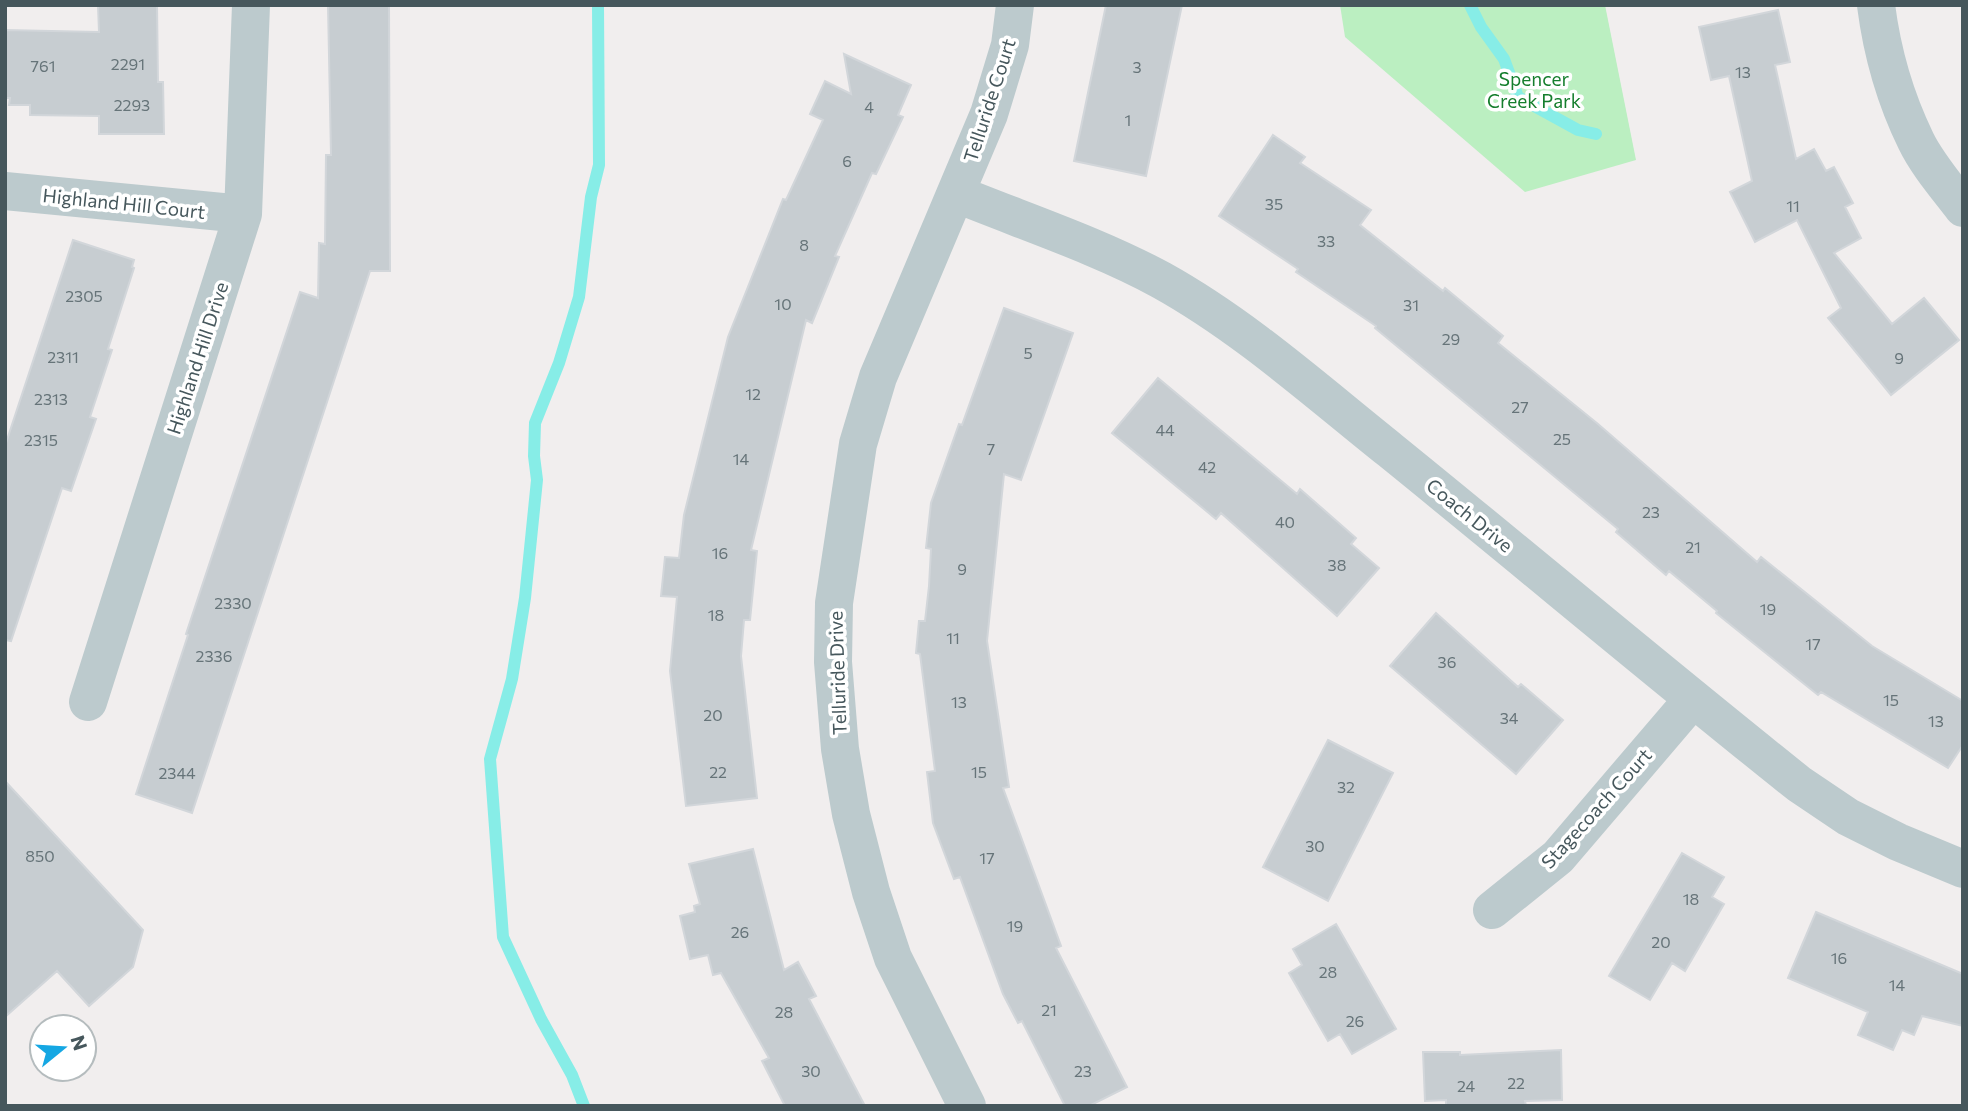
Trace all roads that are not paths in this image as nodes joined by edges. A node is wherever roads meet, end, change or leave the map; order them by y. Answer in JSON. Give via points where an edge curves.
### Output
{"nodes":[{"id":1,"x":251,"y":5,"type":"edge"},
{"id":2,"x":1015,"y":5,"type":"edge"},
{"id":3,"x":1876,"y":5,"type":"edge"},
{"id":4,"x":5,"y":191,"type":"edge"},
{"id":5,"x":957,"y":194,"type":"junction"},
{"id":6,"x":1963,"y":208,"type":"edge"},
{"id":7,"x":243,"y":214,"type":"junction"},
{"id":8,"x":1693,"y":699,"type":"junction"},
{"id":9,"x":88,"y":702,"type":"dead end"},
{"id":10,"x":1963,"y":869,"type":"edge"},
{"id":11,"x":1492,"y":910,"type":"dead end"},
{"id":12,"x":967,"y":1106,"type":"edge"}],
"edges":[{"from":1,"to":7,"type":"street","name":"Highland Hill Drive"},
{"from":2,"to":5,"type":"street","name":"Telluride Court","via":[[1010,45],[989,114]]},
{"from":3,"to":6,"type":"street","via":[[1897,96],[1917,144]]},
{"from":4,"to":7,"type":"street","name":"Highland Hill Court"},
{"from":5,"to":8,"type":"street","name":"Coach Drive","via":[[1119,260],[1211,311],[1484,526]]},
{"from":5,"to":12,"type":"street","name":"Telluride Drive","via":[[878,377],[858,444],[834,603],[833,662],[840,749],[871,892],[893,958]]},
{"from":7,"to":9,"type":"street","name":"Highland Hill Drive"},
{"from":8,"to":10,"type":"street","name":"Coach Drive","via":[[1848,817]]},
{"from":8,"to":11,"type":"street","name":"Stagecoach Court","via":[[1558,857]]}]}
